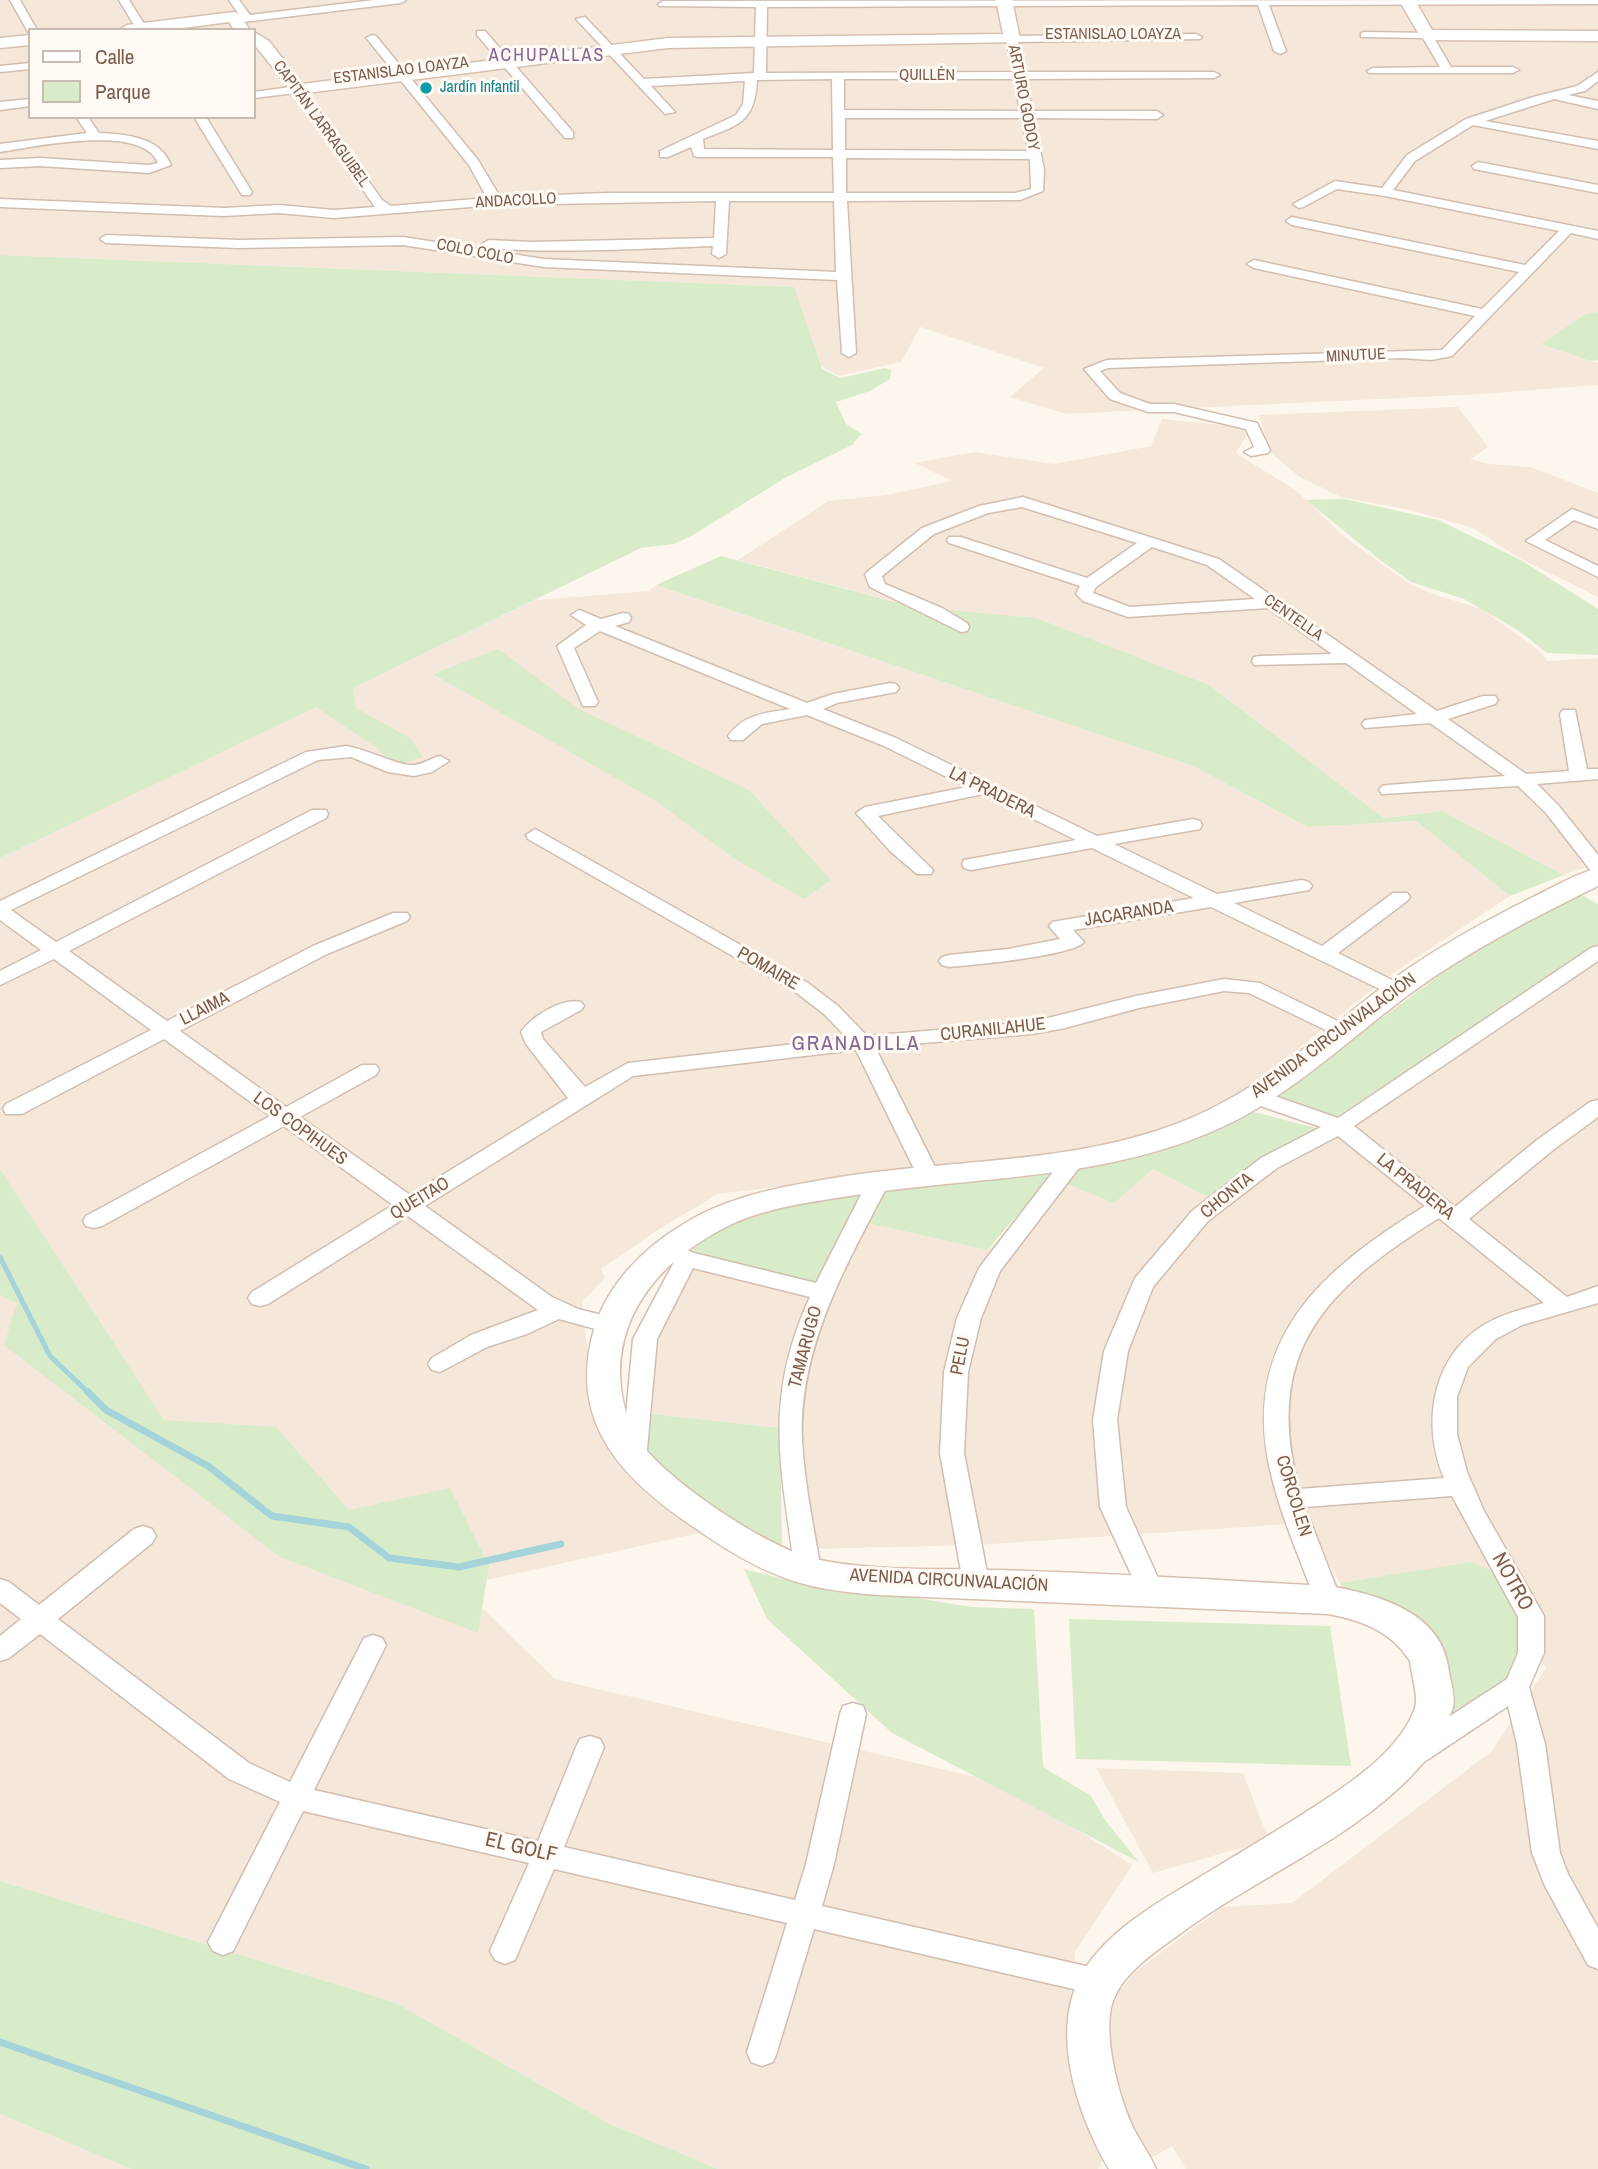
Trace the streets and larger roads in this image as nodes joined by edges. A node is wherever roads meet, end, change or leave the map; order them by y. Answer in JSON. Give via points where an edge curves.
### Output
{"nodes":[{"id":1,"x":15,"y":0,"type":"edge"},
{"id":2,"x":124,"y":0,"type":"edge"},
{"id":3,"x":234,"y":0,"type":"edge"},
{"id":4,"x":376,"y":0,"type":"edge"},
{"id":5,"x":401,"y":0,"type":"edge"},
{"id":6,"x":762,"y":1,"type":"edge"},
{"id":7,"x":1004,"y":1,"type":"edge"},
{"id":8,"x":1262,"y":1,"type":"edge"},
{"id":9,"x":1414,"y":1,"type":"edge"},
{"id":10,"x":1598,"y":1,"type":"edge"},
{"id":11,"x":342,"y":4,"type":"edge"},
{"id":12,"x":663,"y":4,"type":"dead end"},
{"id":13,"x":581,"y":19,"type":"dead end"},
{"id":14,"x":241,"y":20,"type":"edge"},
{"id":15,"x":141,"y":28,"type":"edge"},
{"id":16,"x":153,"y":28,"type":"edge"},
{"id":17,"x":481,"y":33,"type":"dead end"},
{"id":18,"x":1365,"y":35,"type":"dead end"},
{"id":19,"x":1433,"y":35,"type":"junction"},
{"id":20,"x":1598,"y":36,"type":"edge"},
{"id":21,"x":1012,"y":37,"type":"junction"},
{"id":22,"x":28,"y":38,"type":"edge"},
{"id":23,"x":372,"y":38,"type":"dead end"},
{"id":24,"x":762,"y":38,"type":"junction"},
{"id":25,"x":256,"y":39,"type":"edge"},
{"id":26,"x":0,"y":43,"type":"edge"},
{"id":27,"x":605,"y":47,"type":"junction"},
{"id":28,"x":1280,"y":51,"type":"dead end"},
{"id":29,"x":503,"y":61,"type":"junction"},
{"id":30,"x":28,"y":66,"type":"edge"},
{"id":31,"x":0,"y":69,"type":"edge"},
{"id":32,"x":1462,"y":70,"type":"junction"},
{"id":33,"x":1513,"y":70,"type":"dead end"},
{"id":34,"x":1373,"y":71,"type":"dead end"},
{"id":35,"x":1447,"y":71,"type":"junction"},
{"id":36,"x":401,"y":74,"type":"junction"},
{"id":37,"x":1214,"y":75,"type":"dead end"},
{"id":38,"x":1598,"y":75,"type":"edge"},
{"id":39,"x":756,"y":76,"type":"junction"},
{"id":40,"x":838,"y":76,"type":"junction"},
{"id":41,"x":1020,"y":76,"type":"junction"},
{"id":42,"x":640,"y":83,"type":"junction"},
{"id":43,"x":297,"y":87,"type":"junction"},
{"id":44,"x":256,"y":93,"type":"edge"},
{"id":45,"x":1552,"y":95,"type":"junction"},
{"id":46,"x":28,"y":102,"type":"edge"},
{"id":47,"x":1598,"y":105,"type":"edge"},
{"id":48,"x":0,"y":106,"type":"edge"},
{"id":49,"x":669,"y":112,"type":"dead end"},
{"id":50,"x":840,"y":114,"type":"junction"},
{"id":51,"x":1025,"y":115,"type":"junction"},
{"id":52,"x":1157,"y":115,"type":"dead end"},
{"id":53,"x":85,"y":119,"type":"edge"},
{"id":54,"x":201,"y":119,"type":"edge"},
{"id":55,"x":1470,"y":122,"type":"junction"},
{"id":56,"x":569,"y":135,"type":"dead end"},
{"id":57,"x":99,"y":136,"type":"junction"},
{"id":58,"x":696,"y":139,"type":"junction"},
{"id":59,"x":1598,"y":145,"type":"edge"},
{"id":60,"x":0,"y":148,"type":"edge"},
{"id":61,"x":839,"y":153,"type":"junction"},
{"id":62,"x":664,"y":154,"type":"dead end"},
{"id":63,"x":1035,"y":155,"type":"junction"},
{"id":64,"x":62,"y":163,"type":"junction"},
{"id":65,"x":0,"y":164,"type":"edge"},
{"id":66,"x":1478,"y":166,"type":"dead end"},
{"id":67,"x":1598,"y":188,"type":"edge"},
{"id":68,"x":1385,"y":191,"type":"junction"},
{"id":69,"x":246,"y":192,"type":"dead end"},
{"id":70,"x":1033,"y":193,"type":"joint"},
{"id":71,"x":841,"y":196,"type":"junction"},
{"id":72,"x":723,"y":197,"type":"junction"},
{"id":73,"x":495,"y":201,"type":"junction"},
{"id":74,"x":0,"y":203,"type":"edge"},
{"id":75,"x":1299,"y":204,"type":"dead end"},
{"id":76,"x":389,"y":210,"type":"junction"},
{"id":77,"x":1292,"y":220,"type":"dead end"},
{"id":78,"x":1568,"y":229,"type":"junction"},
{"id":79,"x":1598,"y":235,"type":"edge"},
{"id":80,"x":424,"y":237,"type":"dead end"},
{"id":81,"x":106,"y":239,"type":"dead end"},
{"id":82,"x":721,"y":242,"type":"junction"},
{"id":83,"x":1254,"y":264,"type":"dead end"},
{"id":84,"x":716,"y":269,"type":"junction"},
{"id":85,"x":1529,"y":270,"type":"junction"},
{"id":86,"x":844,"y":276,"type":"junction"},
{"id":87,"x":1484,"y":314,"type":"junction"},
{"id":88,"x":849,"y":353,"type":"dead end"},
{"id":89,"x":1251,"y":452,"type":"dead end"},
{"id":90,"x":1598,"y":524,"type":"edge"},
{"id":91,"x":955,"y":540,"type":"dead end"},
{"id":92,"x":1150,"y":541,"type":"junction"},
{"id":93,"x":1598,"y":572,"type":"edge"},
{"id":94,"x":1089,"y":584,"type":"junction"},
{"id":95,"x":1272,"y":604,"type":"junction"},
{"id":96,"x":579,"y":615,"type":"dead end"},
{"id":97,"x":623,"y":618,"type":"dead end"},
{"id":98,"x":599,"y":625,"type":"junction"},
{"id":99,"x":961,"y":627,"type":"dead end"},
{"id":100,"x":1350,"y":658,"type":"junction"},
{"id":101,"x":1261,"y":661,"type":"dead end"},
{"id":102,"x":890,"y":688,"type":"dead end"},
{"id":103,"x":1489,"y":699,"type":"dead end"},
{"id":104,"x":589,"y":702,"type":"dead end"},
{"id":105,"x":808,"y":708,"type":"junction"},
{"id":106,"x":1569,"y":714,"type":"dead end"},
{"id":107,"x":1437,"y":718,"type":"junction"},
{"id":108,"x":1371,"y":724,"type":"dead end"},
{"id":109,"x":737,"y":736,"type":"dead end"},
{"id":110,"x":440,"y":761,"type":"dead end"},
{"id":111,"x":1589,"y":775,"type":"edge"},
{"id":112,"x":1523,"y":780,"type":"junction"},
{"id":113,"x":982,"y":789,"type":"junction"},
{"id":114,"x":1388,"y":790,"type":"dead end"},
{"id":115,"x":319,"y":814,"type":"dead end"},
{"id":116,"x":1193,"y":825,"type":"dead end"},
{"id":117,"x":536,"y":835,"type":"dead end"},
{"id":118,"x":1094,"y":843,"type":"junction"},
{"id":119,"x":971,"y":864,"type":"dead end"},
{"id":120,"x":924,"y":870,"type":"dead end"},
{"id":121,"x":1595,"y":879,"type":"edge"},
{"id":122,"x":1302,"y":886,"type":"dead end"},
{"id":123,"x":1400,"y":897,"type":"dead end"},
{"id":124,"x":1213,"y":900,"type":"junction"},
{"id":125,"x":0,"y":909,"type":"edge"},
{"id":126,"x":400,"y":917,"type":"dead end"},
{"id":127,"x":53,"y":950,"type":"junction"},
{"id":128,"x":1598,"y":952,"type":"edge"},
{"id":129,"x":1324,"y":954,"type":"junction"},
{"id":130,"x":949,"y":961,"type":"dead end"},
{"id":131,"x":0,"y":979,"type":"edge"},
{"id":132,"x":1397,"y":990,"type":"junction"},
{"id":133,"x":574,"y":1006,"type":"dead end"},
{"id":134,"x":164,"y":1030,"type":"junction"},
{"id":135,"x":1345,"y":1032,"type":"junction"},
{"id":136,"x":863,"y":1043,"type":"junction"},
{"id":137,"x":369,"y":1070,"type":"dead end"},
{"id":138,"x":628,"y":1070,"type":"joint"},
{"id":139,"x":1253,"y":1096,"type":"junction"},
{"id":140,"x":579,"y":1100,"type":"junction"},
{"id":141,"x":1598,"y":1107,"type":"edge"},
{"id":142,"x":14,"y":1109,"type":"dead end"},
{"id":143,"x":283,"y":1117,"type":"junction"},
{"id":144,"x":1340,"y":1126,"type":"junction"},
{"id":145,"x":1074,"y":1160,"type":"junction"},
{"id":146,"x":928,"y":1175,"type":"junction"},
{"id":147,"x":880,"y":1179,"type":"junction"},
{"id":148,"x":407,"y":1207,"type":"junction"},
{"id":149,"x":1447,"y":1213,"type":"junction"},
{"id":150,"x":94,"y":1221,"type":"dead end"},
{"id":151,"x":677,"y":1254,"type":"junction"},
{"id":152,"x":821,"y":1292,"type":"junction"},
{"id":153,"x":1598,"y":1294,"type":"edge"},
{"id":154,"x":260,"y":1298,"type":"dead end"},
{"id":155,"x":1561,"y":1305,"type":"junction"},
{"id":156,"x":558,"y":1310,"type":"junction"},
{"id":157,"x":610,"y":1325,"type":"junction"},
{"id":158,"x":440,"y":1364,"type":"dead end"},
{"id":159,"x":634,"y":1460,"type":"junction"},
{"id":160,"x":1458,"y":1486,"type":"junction"},
{"id":161,"x":1291,"y":1499,"type":"junction"},
{"id":162,"x":143,"y":1536,"type":"dead end"},
{"id":163,"x":808,"y":1571,"type":"junction"},
{"id":164,"x":975,"y":1583,"type":"junction"},
{"id":165,"x":0,"y":1589,"type":"edge"},
{"id":166,"x":1151,"y":1591,"type":"junction"},
{"id":167,"x":1328,"y":1600,"type":"junction"},
{"id":168,"x":40,"y":1619,"type":"junction"},
{"id":169,"x":373,"y":1644,"type":"dead end"},
{"id":170,"x":0,"y":1651,"type":"edge"},
{"id":171,"x":1516,"y":1687,"type":"junction"},
{"id":172,"x":853,"y":1714,"type":"dead end"},
{"id":173,"x":590,"y":1747,"type":"dead end"},
{"id":174,"x":1404,"y":1761,"type":"junction"},
{"id":175,"x":298,"y":1797,"type":"junction"},
{"id":176,"x":547,"y":1854,"type":"junction"},
{"id":177,"x":805,"y":1913,"type":"junction"},
{"id":178,"x":223,"y":1942,"type":"dead end"},
{"id":179,"x":505,"y":1951,"type":"dead end"},
{"id":180,"x":1598,"y":1956,"type":"edge"},
{"id":181,"x":1098,"y":1982,"type":"junction"},
{"id":182,"x":762,"y":2052,"type":"dead end"},
{"id":183,"x":1134,"y":2169,"type":"edge"}],
"edges":[{"from":1,"to":22,"type":"street"},
{"from":2,"to":15,"type":"street"},
{"from":3,"to":14,"type":"street"},
{"from":4,"to":11,"type":"street"},
{"from":5,"to":11,"type":"street"},
{"from":6,"to":7,"type":"street"},
{"from":6,"to":12,"type":"street"},
{"from":6,"to":24,"type":"street"},
{"from":7,"to":8,"type":"street"},
{"from":7,"to":21,"type":"street","name":"ARTURO GODOY"},
{"from":8,"to":9,"type":"street"},
{"from":8,"to":28,"type":"street"},
{"from":9,"to":10,"type":"street"},
{"from":9,"to":19,"type":"street"},
{"from":11,"to":14,"type":"street"},
{"from":13,"to":27,"type":"street"},
{"from":14,"to":16,"type":"street"},
{"from":17,"to":29,"type":"street"},
{"from":18,"to":19,"type":"street"},
{"from":19,"to":20,"type":"street"},
{"from":19,"to":32,"type":"street"},
{"from":19,"to":35,"type":"street"},
{"from":21,"to":21,"type":"street","name":"ESTANISLAO LOAYZA","via":[[1196,37]]},
{"from":21,"to":24,"type":"street","name":"ESTANISLAO LOAYZA"},
{"from":21,"to":41,"type":"street","name":"ARTURO GODOY"},
{"from":22,"to":26,"type":"street"},
{"from":23,"to":36,"type":"street"},
{"from":24,"to":27,"type":"street","name":"ESTANISLAO LOAYZA"},
{"from":24,"to":39,"type":"street"},
{"from":25,"to":43,"type":"street","name":"CAPITÁN LARRAGUIBEL"},
{"from":27,"to":29,"type":"street","name":"ESTANISLAO LOAYZA"},
{"from":27,"to":42,"type":"street"},
{"from":29,"to":36,"type":"street","name":"ESTANISLAO LOAYZA"},
{"from":29,"to":56,"type":"street"},
{"from":30,"to":31,"type":"street"},
{"from":32,"to":33,"type":"street"},
{"from":32,"to":35,"type":"street"},
{"from":34,"to":35,"type":"street"},
{"from":36,"to":43,"type":"street","name":"ESTANISLAO LOAYZA"},
{"from":36,"to":73,"type":"street","via":[[474,163]]},
{"from":37,"to":41,"type":"street","name":"QUILLÉN"},
{"from":38,"to":45,"type":"street","via":[[1581,89]]},
{"from":39,"to":40,"type":"street","name":"QUILLÉN"},
{"from":39,"to":42,"type":"street","name":"QUILLÉN"},
{"from":39,"to":58,"type":"street","via":[[751,102],[739,120]]},
{"from":40,"to":41,"type":"street","name":"QUILLÉN"},
{"from":40,"to":50,"type":"street"},
{"from":41,"to":51,"type":"street","name":"ARTURO GODOY"},
{"from":42,"to":49,"type":"street"},
{"from":43,"to":44,"type":"street","name":"ESTANISLAO LOAYZA"},
{"from":43,"to":76,"type":"street","name":"CAPITÁN LARRAGUIBEL","via":[[378,202]]},
{"from":45,"to":47,"type":"street"},
{"from":45,"to":55,"type":"street"},
{"from":46,"to":48,"type":"street"},
{"from":50,"to":51,"type":"street"},
{"from":50,"to":61,"type":"street"},
{"from":51,"to":52,"type":"street"},
{"from":51,"to":63,"type":"street","name":"ARTURO GODOY"},
{"from":53,"to":57,"type":"street"},
{"from":54,"to":69,"type":"street"},
{"from":55,"to":59,"type":"street"},
{"from":55,"to":68,"type":"street","via":[[1411,158]]},
{"from":57,"to":60,"type":"street"},
{"from":57,"to":64,"type":"street"},
{"from":57,"to":64,"type":"street","via":[[152,148],[166,165],[141,169]]},
{"from":58,"to":61,"type":"street","via":[[697,151],[703,154]]},
{"from":58,"to":62,"type":"street"},
{"from":61,"to":63,"type":"street"},
{"from":61,"to":71,"type":"street"},
{"from":63,"to":70,"type":"street","name":"ARTURO GODOY","via":[[1037,191]]},
{"from":64,"to":65,"type":"street"},
{"from":66,"to":67,"type":"street"},
{"from":68,"to":75,"type":"street","via":[[1335,185]]},
{"from":68,"to":78,"type":"street"},
{"from":70,"to":71,"type":"street","name":"ANDACOLLO","via":[[1016,197]]},
{"from":71,"to":72,"type":"street","name":"ANDACOLLO"},
{"from":71,"to":86,"type":"street"},
{"from":72,"to":73,"type":"street","name":"ANDACOLLO"},
{"from":72,"to":82,"type":"street"},
{"from":73,"to":76,"type":"street","name":"ANDACOLLO"},
{"from":74,"to":76,"type":"street","name":"ANDACOLLO","via":[[224,212]]},
{"from":77,"to":85,"type":"street"},
{"from":78,"to":79,"type":"street"},
{"from":78,"to":85,"type":"street","name":"MINUTUE"},
{"from":80,"to":82,"type":"street","name":"COLO COLO","via":[[531,246]]},
{"from":81,"to":84,"type":"street","name":"COLO COLO","via":[[239,244],[403,241],[544,263]]},
{"from":82,"to":84,"type":"street"},
{"from":83,"to":87,"type":"street"},
{"from":84,"to":86,"type":"street","name":"COLO COLO","via":[[735,274]]},
{"from":85,"to":87,"type":"street","name":"MINUTUE"},
{"from":86,"to":88,"type":"street"},
{"from":87,"to":89,"type":"street","name":"MINUTUE","via":[[1440,356],[1107,364],[1091,369],[1115,396],[1148,408],[1174,408],[1252,426],[1264,450]]},
{"from":90,"to":93,"type":"street","via":[[1573,514],[1534,541]]},
{"from":91,"to":94,"type":"street"},
{"from":92,"to":94,"type":"street"},
{"from":92,"to":95,"type":"street","name":"CENTELLA","via":[[1213,562]]},
{"from":92,"to":99,"type":"street","name":"CENTELLA","via":[[1023,502],[984,509],[928,531],[873,575],[878,587]]},
{"from":94,"to":95,"type":"street","via":[[1084,594],[1089,598],[1128,612]]},
{"from":95,"to":100,"type":"street","name":"CENTELLA"},
{"from":96,"to":98,"type":"street","name":"LA PRADERA"},
{"from":97,"to":98,"type":"street"},
{"from":98,"to":104,"type":"street","via":[[565,646]]},
{"from":98,"to":105,"type":"street","name":"LA PRADERA"},
{"from":100,"to":101,"type":"street"},
{"from":100,"to":107,"type":"street","name":"CENTELLA"},
{"from":102,"to":105,"type":"street"},
{"from":103,"to":107,"type":"street"},
{"from":105,"to":109,"type":"street","via":[[757,720]]},
{"from":105,"to":113,"type":"street","name":"LA PRADERA","via":[[890,742]]},
{"from":106,"to":111,"type":"street"},
{"from":107,"to":108,"type":"street"},
{"from":107,"to":112,"type":"street","name":"CENTELLA"},
{"from":110,"to":125,"type":"street","via":[[424,771],[401,772],[353,752],[312,756]]},
{"from":111,"to":112,"type":"street"},
{"from":112,"to":114,"type":"street"},
{"from":112,"to":121,"type":"street","name":"CENTELLA","via":[[1552,809]]},
{"from":113,"to":118,"type":"street","name":"LA PRADERA"},
{"from":113,"to":120,"type":"street","via":[[865,813]]},
{"from":115,"to":127,"type":"street"},
{"from":116,"to":118,"type":"street"},
{"from":117,"to":136,"type":"street","name":"POMAIRE","via":[[801,988]]},
{"from":118,"to":119,"type":"street"},
{"from":118,"to":124,"type":"street","name":"LA PRADERA"},
{"from":121,"to":132,"type":"street","name":"AVENIDA CIRCUNVALACIÓN","via":[[1475,939]]},
{"from":122,"to":124,"type":"street","name":"JACARANDA"},
{"from":123,"to":129,"type":"street"},
{"from":124,"to":129,"type":"street","name":"LA PRADERA"},
{"from":124,"to":130,"type":"street","name":"JACARANDA","via":[[1059,926],[1074,942],[1008,956]]},
{"from":125,"to":127,"type":"street","name":"LOS COPIHUES"},
{"from":126,"to":134,"type":"street","name":"LLAIMA","via":[[320,950]]},
{"from":127,"to":131,"type":"street"},
{"from":127,"to":134,"type":"street","name":"LOS COPIHUES"},
{"from":128,"to":144,"type":"street","name":"CHONTA"},
{"from":129,"to":132,"type":"street","name":"LA PRADERA"},
{"from":132,"to":135,"type":"street","name":"AVENIDA CIRCUNVALACIÓN"},
{"from":133,"to":140,"type":"street","via":[[531,1032]]},
{"from":134,"to":142,"type":"street","name":"LLAIMA"},
{"from":134,"to":143,"type":"street","name":"LOS COPIHUES"},
{"from":135,"to":136,"type":"street","name":"CURANILAHUE","via":[[1239,984],[1136,1002],[1032,1028]]},
{"from":135,"to":139,"type":"street","name":"AVENIDA CIRCUNVALACIÓN"},
{"from":136,"to":138,"type":"street","name":"CURANILAHUE"},
{"from":136,"to":146,"type":"street","name":"POMAIRE"},
{"from":137,"to":143,"type":"street"},
{"from":138,"to":140,"type":"street","name":"QUEITAO"},
{"from":139,"to":144,"type":"street","name":"LA PRADERA"},
{"from":139,"to":145,"type":"street","name":"AVENIDA CIRCUNVALACIÓN","via":[[1179,1133]]},
{"from":140,"to":148,"type":"street","name":"QUEITAO"},
{"from":141,"to":149,"type":"street","name":"CORCOLEN"},
{"from":143,"to":148,"type":"street","name":"LOS COPIHUES"},
{"from":143,"to":150,"type":"street"},
{"from":144,"to":149,"type":"street","name":"LA PRADERA"},
{"from":144,"to":166,"type":"street","name":"CHONTA","via":[[1269,1163],[1200,1216],[1143,1284],[1116,1351],[1105,1420],[1113,1507]]},
{"from":145,"to":146,"type":"street","name":"AVENIDA CIRCUNVALACIÓN"},
{"from":145,"to":164,"type":"street","name":"PELU","via":[[990,1268],[969,1318],[959,1359],[952,1453]]},
{"from":146,"to":147,"type":"street","name":"AVENIDA CIRCUNVALACIÓN"},
{"from":147,"to":151,"type":"street","name":"AVENIDA CIRCUNVALACIÓN","via":[[749,1207],[717,1219]]},
{"from":147,"to":152,"type":"street","name":"TAMARUGO"},
{"from":148,"to":154,"type":"street","name":"QUEITAO"},
{"from":148,"to":156,"type":"street","name":"LOS COPIHUES"},
{"from":149,"to":155,"type":"street","name":"LA PRADERA"},
{"from":149,"to":161,"type":"street","name":"CORCOLEN","via":[[1372,1249],[1335,1280],[1308,1313],[1284,1357],[1275,1403],[1279,1455]]},
{"from":151,"to":152,"type":"street"},
{"from":151,"to":157,"type":"street","name":"AVENIDA CIRCUNVALACIÓN","via":[[645,1268],[626,1291]]},
{"from":151,"to":159,"type":"street","via":[[645,1339]]},
{"from":152,"to":163,"type":"street","name":"TAMARUGO","via":[[795,1378],[790,1437]]},
{"from":153,"to":155,"type":"street","name":"NOTRO"},
{"from":155,"to":160,"type":"street","name":"NOTRO","via":[[1488,1332],[1455,1368],[1445,1388],[1442,1410]]},
{"from":156,"to":157,"type":"street","name":"LOS COPIHUES"},
{"from":156,"to":158,"type":"street","via":[[480,1341]]},
{"from":157,"to":159,"type":"street","name":"AVENIDA CIRCUNVALACIÓN","via":[[603,1380],[609,1413]]},
{"from":159,"to":163,"type":"street","name":"AVENIDA CIRCUNVALACIÓN","via":[[733,1535],[779,1561]]},
{"from":160,"to":161,"type":"street"},
{"from":160,"to":171,"type":"street","name":"NOTRO","via":[[1531,1616],[1535,1641]]},
{"from":161,"to":167,"type":"street","name":"CORCOLEN"},
{"from":162,"to":168,"type":"street"},
{"from":163,"to":164,"type":"street","name":"AVENIDA CIRCUNVALACIÓN","via":[[891,1581]]},
{"from":164,"to":166,"type":"street","name":"AVENIDA CIRCUNVALACIÓN"},
{"from":165,"to":168,"type":"street","name":"EL GOLF"},
{"from":166,"to":167,"type":"street","name":"AVENIDA CIRCUNVALACIÓN"},
{"from":167,"to":174,"type":"street","name":"AVENIDA CIRCUNVALACIÓN","via":[[1377,1611],[1402,1625],[1431,1665],[1437,1687],[1434,1710]]},
{"from":168,"to":170,"type":"street"},
{"from":168,"to":175,"type":"street","name":"EL GOLF","via":[[239,1771]]},
{"from":169,"to":175,"type":"street"},
{"from":171,"to":174,"type":"street"},
{"from":171,"to":180,"type":"street","via":[[1531,1744],[1546,1853]]},
{"from":172,"to":177,"type":"street"},
{"from":173,"to":176,"type":"street"},
{"from":174,"to":181,"type":"street","name":"AVENIDA CIRCUNVALACIÓN","via":[[1339,1814],[1178,1908],[1115,1961]]},
{"from":175,"to":176,"type":"street","name":"EL GOLF"},
{"from":175,"to":178,"type":"street"},
{"from":176,"to":177,"type":"street","name":"EL GOLF"},
{"from":176,"to":179,"type":"street"},
{"from":177,"to":181,"type":"street","name":"EL GOLF"},
{"from":177,"to":182,"type":"street"},
{"from":181,"to":183,"type":"street","name":"AVENIDA CIRCUNVALACIÓN","via":[[1087,2017],[1091,2055],[1104,2110]]}]}
